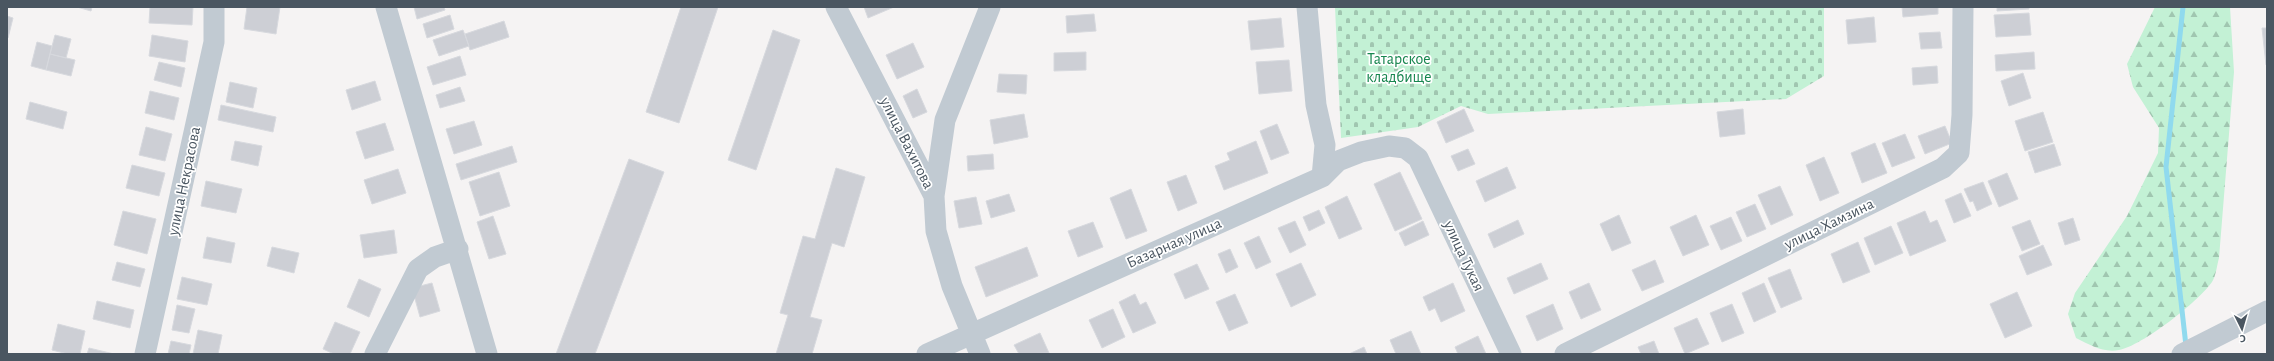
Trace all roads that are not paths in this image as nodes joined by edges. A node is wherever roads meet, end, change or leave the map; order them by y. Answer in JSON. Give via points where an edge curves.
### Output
{"nodes":[{"id":1,"x":214,"y":7,"type":"edge"},
{"id":2,"x":386,"y":7,"type":"edge"},
{"id":3,"x":836,"y":7,"type":"edge"},
{"id":4,"x":990,"y":7,"type":"edge"},
{"id":5,"x":1307,"y":7,"type":"edge"},
{"id":6,"x":1963,"y":7,"type":"edge"},
{"id":7,"x":1418,"y":158,"type":"joint"},
{"id":8,"x":1322,"y":177,"type":"junction"},
{"id":9,"x":934,"y":196,"type":"junction"},
{"id":10,"x":458,"y":249,"type":"junction"},
{"id":11,"x":2267,"y":311,"type":"edge"},
{"id":12,"x":971,"y":334,"type":"junction"},
{"id":13,"x":145,"y":354,"type":"edge"},
{"id":14,"x":375,"y":354,"type":"edge"},
{"id":15,"x":487,"y":354,"type":"edge"},
{"id":16,"x":927,"y":354,"type":"edge"},
{"id":17,"x":980,"y":354,"type":"edge"},
{"id":18,"x":1511,"y":354,"type":"edge"},
{"id":19,"x":1565,"y":354,"type":"edge"},
{"id":20,"x":2182,"y":354,"type":"edge"}],
"edges":[{"from":1,"to":13,"type":"street","name":"улица Некрасова","via":[[214,42]]},
{"from":2,"to":10,"type":"street"},
{"from":3,"to":9,"type":"street","name":"улица Вахитова"},
{"from":4,"to":9,"type":"street","via":[[945,120]]},
{"from":5,"to":8,"type":"street","via":[[1316,105],[1325,145]]},
{"from":6,"to":19,"type":"street","name":"улица Хамзина","via":[[1959,153],[1943,168]]},
{"from":7,"to":8,"type":"street","name":"Базарная улица","via":[[1405,148],[1389,146],[1361,152],[1338,161]]},
{"from":7,"to":18,"type":"street","name":"улица Тукая"},
{"from":8,"to":12,"type":"street","name":"Базарная улица"},
{"from":9,"to":12,"type":"street","name":"улица Вахитова","via":[[936,231],[952,286]]},
{"from":10,"to":14,"type":"street","via":[[435,257],[418,269]]},
{"from":10,"to":15,"type":"street"},
{"from":11,"to":20,"type":"street"},
{"from":12,"to":16,"type":"street","name":"Базарная улица"},
{"from":12,"to":17,"type":"street","name":"улица Вахитова"}]}
